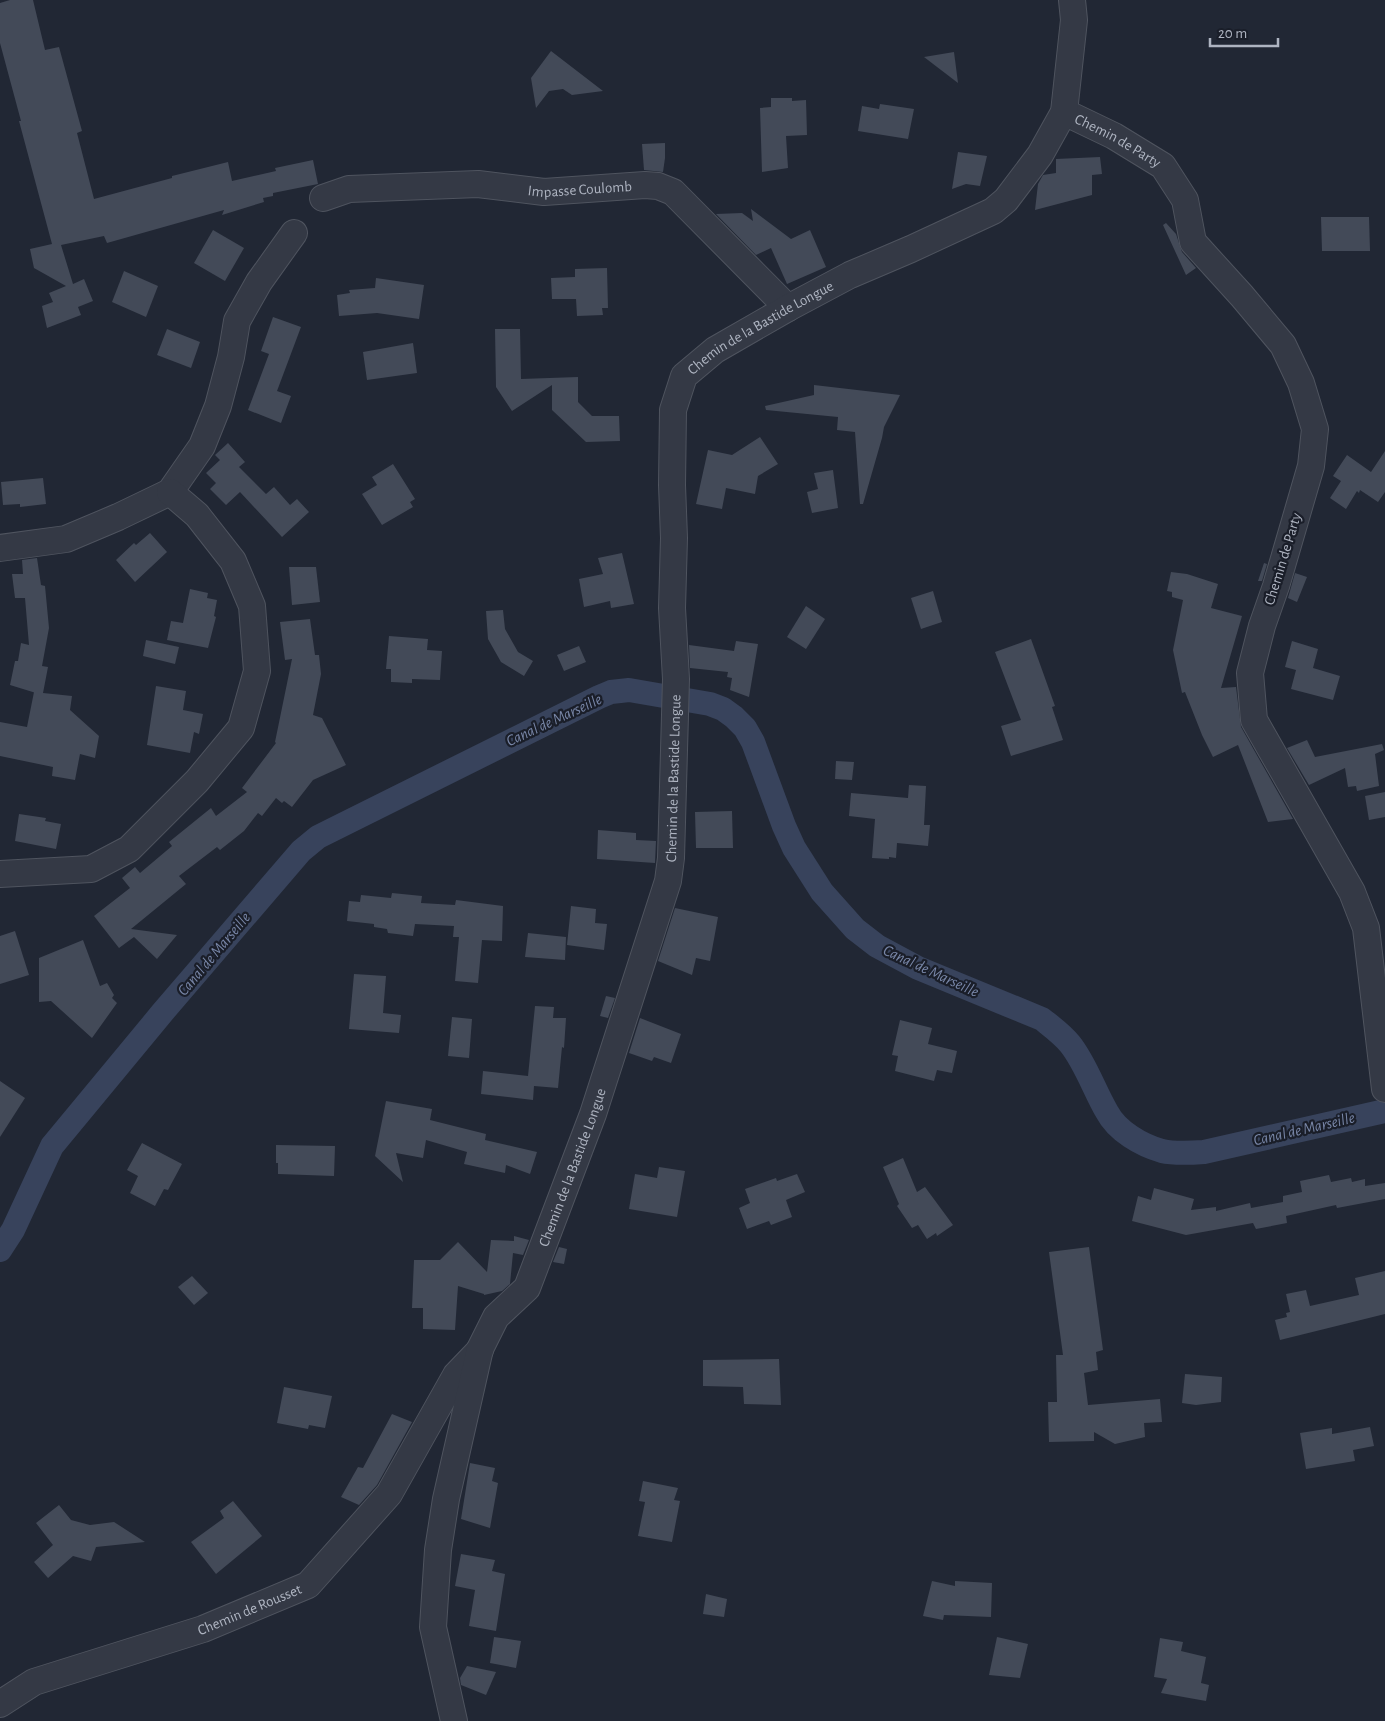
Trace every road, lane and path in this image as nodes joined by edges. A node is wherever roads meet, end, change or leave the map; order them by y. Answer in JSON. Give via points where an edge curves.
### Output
{"nodes":[{"id":1,"x":1072,"y":0,"type":"edge"},
{"id":2,"x":1064,"y":112,"type":"junction"},
{"id":3,"x":323,"y":198,"type":"dead end"},
{"id":4,"x":294,"y":233,"type":"dead end"},
{"id":5,"x":788,"y":308,"type":"junction"},
{"id":6,"x":170,"y":492,"type":"junction"},
{"id":7,"x":0,"y":548,"type":"edge"},
{"id":8,"x":0,"y":874,"type":"edge"},
{"id":9,"x":1384,"y":1085,"type":"edge"},
{"id":10,"x":480,"y":1349,"type":"junction"},
{"id":11,"x":0,"y":1704,"type":"edge"},
{"id":12,"x":454,"y":1721,"type":"edge"}],
"edges":[{"from":1,"to":2,"type":"street","name":"Chemin de la Bastide Longue","via":[[1074,20]]},
{"from":2,"to":5,"type":"street","name":"Chemin de la Bastide Longue","via":[[1040,155],[1006,200],[993,211],[850,275]]},
{"from":2,"to":9,"type":"street","name":"Chemin de Party","via":[[1114,136],[1163,166],[1185,200],[1193,242],[1283,345],[1302,383],[1315,429],[1311,466],[1250,673],[1254,720],[1352,892],[1366,928]]},
{"from":3,"to":5,"type":"street","name":"Impasse Coulomb","via":[[349,189],[418,186],[478,184],[544,192],[658,186],[673,192]]},
{"from":4,"to":6,"type":"street","via":[[259,282],[237,321],[218,406],[202,446]]},
{"from":5,"to":10,"type":"street","name":"Chemin de la Bastide Longue","via":[[714,350],[684,376],[673,410],[672,608],[676,718],[668,881],[594,1114],[527,1288],[496,1317]]},
{"from":6,"to":7,"type":"street","via":[[66,539]]},
{"from":6,"to":8,"type":"street","via":[[197,515],[233,561],[252,606],[257,671],[241,728],[197,781],[128,849],[91,869]]},
{"from":10,"to":11,"type":"street","name":"Chemin de Rousset","via":[[456,1376],[389,1494],[308,1585],[203,1629],[34,1682]]},
{"from":10,"to":12,"type":"street","name":"Chemin de la Bastide Longue","via":[[446,1499],[432,1627]]}]}
